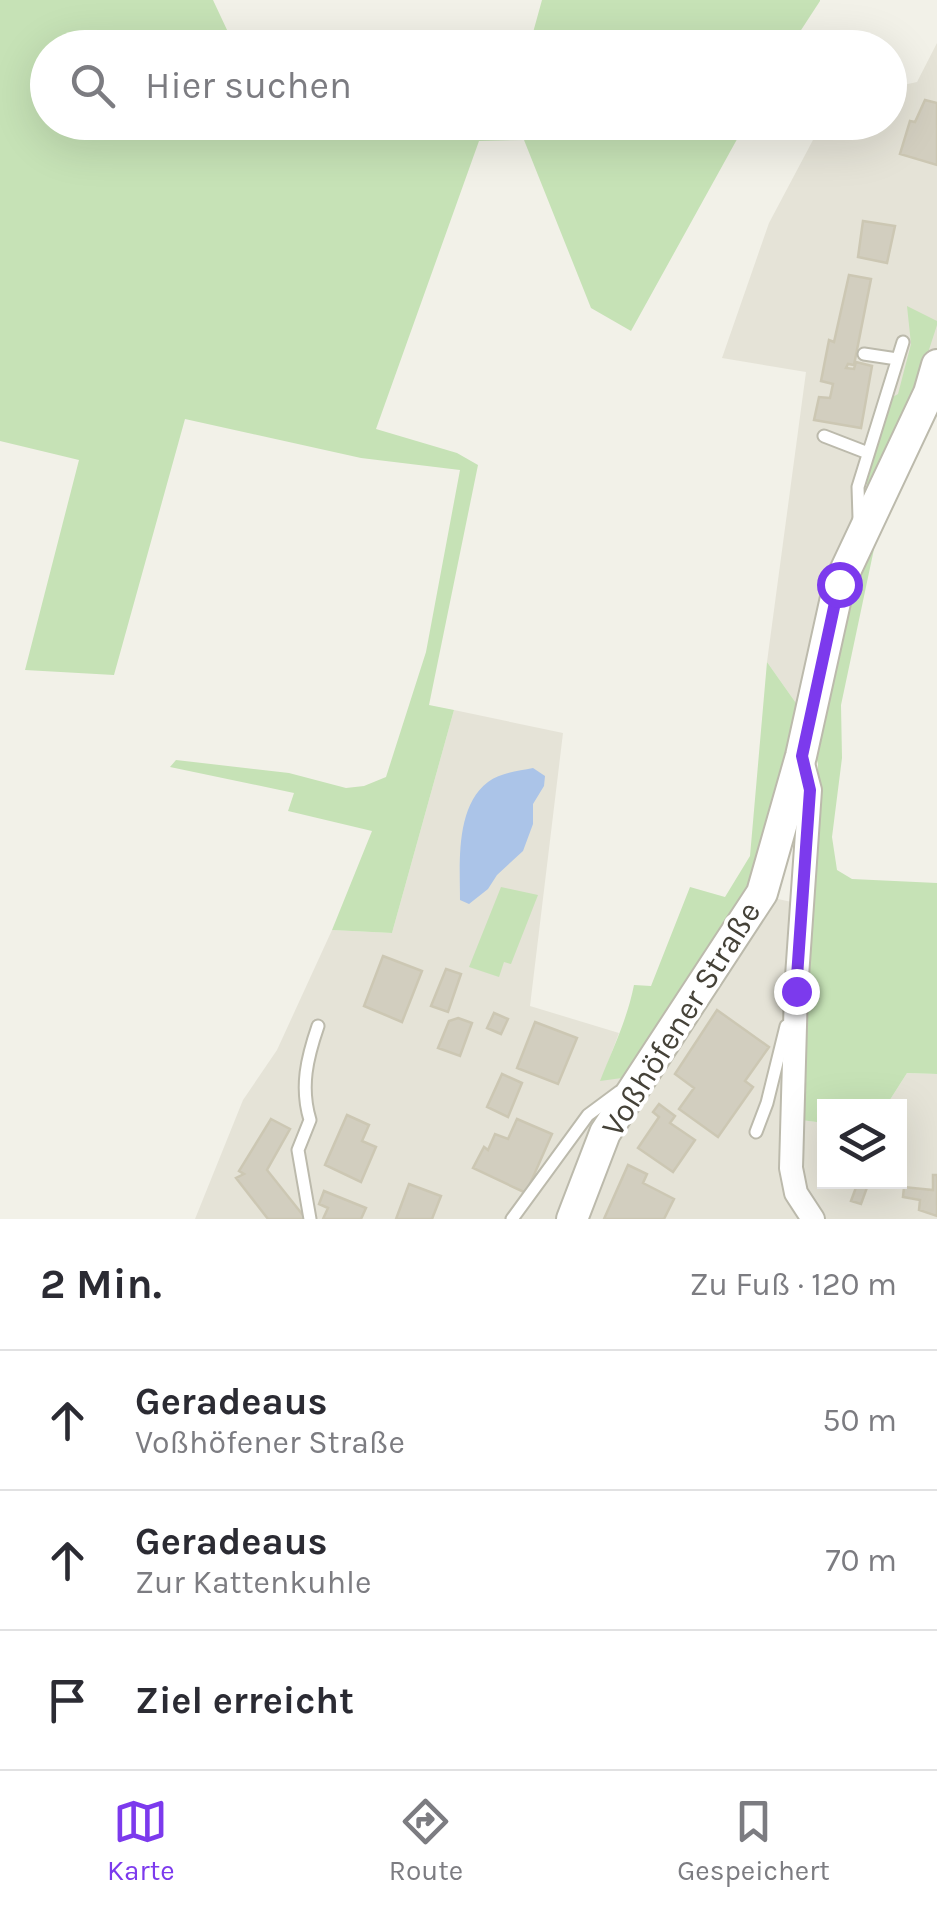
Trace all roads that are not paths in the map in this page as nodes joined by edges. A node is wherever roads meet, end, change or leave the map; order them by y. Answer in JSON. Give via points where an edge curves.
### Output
{"nodes":[{"id":1,"x":903,"y":342,"type":"dead end"},
{"id":2,"x":864,"y":354,"type":"dead end"},
{"id":3,"x":897,"y":359,"type":"junction"},
{"id":4,"x":937,"y":365,"type":"edge"},
{"id":5,"x":824,"y":436,"type":"dead end"},
{"id":6,"x":868,"y":453,"type":"junction"},
{"id":7,"x":860,"y":537,"type":"junction"},
{"id":8,"x":802,"y":756,"type":"junction"},
{"id":9,"x":796,"y":991,"type":"junction"},
{"id":10,"x":318,"y":1026,"type":"dead end"},
{"id":11,"x":633,"y":1090,"type":"junction"},
{"id":12,"x":756,"y":1132,"type":"dead end"},
{"id":13,"x":310,"y":1219,"type":"edge"},
{"id":14,"x":512,"y":1219,"type":"edge"},
{"id":15,"x":572,"y":1219,"type":"edge"},
{"id":16,"x":812,"y":1219,"type":"edge"}],
"edges":[{"from":1,"to":3,"type":"lane"},
{"from":2,"to":3,"type":"lane"},
{"from":3,"to":6,"type":"lane"},
{"from":4,"to":7,"type":"street","name":"Voßhöfener Straße"},
{"from":5,"to":6,"type":"lane"},
{"from":6,"to":7,"type":"lane","via":[[858,487]]},
{"from":7,"to":8,"type":"street","name":"Voßhöfener Straße","via":[[839,584]]},
{"from":8,"to":9,"type":"street","via":[[810,790]]},
{"from":8,"to":11,"type":"street","name":"Voßhöfener Straße","via":[[762,892]]},
{"from":9,"to":12,"type":"lane"},
{"from":9,"to":16,"type":"street","via":[[791,1168]]},
{"from":10,"to":13,"type":"lane","via":[[305,1076],[310,1120],[298,1150]]},
{"from":11,"to":14,"type":"lane","via":[[618,1092],[588,1114]]},
{"from":11,"to":15,"type":"street","name":"Voßhöfener Straße","via":[[605,1133]]}]}
